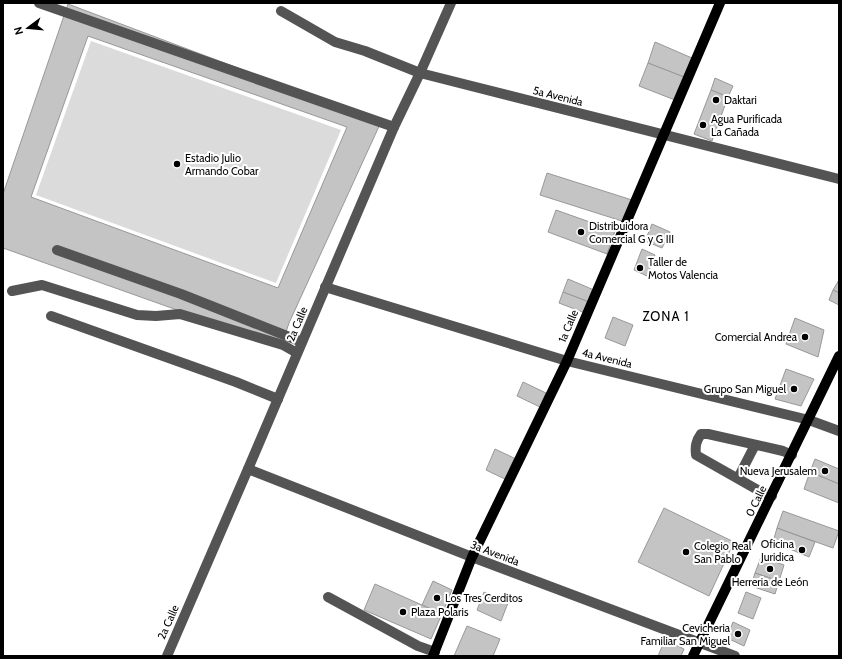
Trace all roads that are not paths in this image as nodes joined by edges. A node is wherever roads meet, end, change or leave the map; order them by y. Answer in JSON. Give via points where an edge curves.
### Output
{"nodes":[{"id":1,"x":39,"y":3,"type":"edge"},
{"id":2,"x":451,"y":3,"type":"edge"},
{"id":3,"x":720,"y":3,"type":"edge"},
{"id":4,"x":281,"y":11,"type":"dead end"},
{"id":5,"x":420,"y":74,"type":"junction"},
{"id":6,"x":394,"y":127,"type":"junction"},
{"id":7,"x":663,"y":134,"type":"junction"},
{"id":8,"x":839,"y":179,"type":"edge"},
{"id":9,"x":56,"y":250,"type":"dead end"},
{"id":10,"x":326,"y":287,"type":"junction"},
{"id":11,"x":12,"y":291,"type":"dead end"},
{"id":12,"x":51,"y":316,"type":"dead end"},
{"id":13,"x":302,"y":342,"type":"junction"},
{"id":14,"x":297,"y":353,"type":"junction"},
{"id":15,"x":839,"y":356,"type":"edge"},
{"id":16,"x":567,"y":361,"type":"junction"},
{"id":17,"x":278,"y":399,"type":"junction"},
{"id":18,"x":809,"y":420,"type":"junction"},
{"id":19,"x":839,"y":431,"type":"edge"},
{"id":20,"x":755,"y":445,"type":"junction"},
{"id":21,"x":792,"y":455,"type":"junction"},
{"id":22,"x":248,"y":469,"type":"junction"},
{"id":23,"x":738,"y":478,"type":"junction"},
{"id":24,"x":772,"y":496,"type":"junction"},
{"id":25,"x":472,"y":557,"type":"junction"},
{"id":26,"x":328,"y":597,"type":"dead end"},
{"id":27,"x":699,"y":643,"type":"junction"},
{"id":28,"x":434,"y":654,"type":"edge"},
{"id":29,"x":167,"y":656,"type":"edge"},
{"id":30,"x":693,"y":656,"type":"edge"},
{"id":31,"x":735,"y":656,"type":"edge"}],
"edges":[{"from":1,"to":6,"type":"street"},
{"from":2,"to":5,"type":"street","name":"2a Calle"},
{"from":3,"to":7,"type":"main road","name":"1a Calle"},
{"from":4,"to":5,"type":"street","name":"5a Avenida","via":[[334,42],[365,51]]},
{"from":5,"to":6,"type":"street","name":"2a Calle"},
{"from":5,"to":7,"type":"street","name":"5a Avenida"},
{"from":6,"to":10,"type":"street","name":"2a Calle"},
{"from":7,"to":8,"type":"street","name":"5a Avenida"},
{"from":7,"to":16,"type":"main road","name":"1a Calle"},
{"from":9,"to":13,"type":"street","via":[[181,294]]},
{"from":10,"to":13,"type":"street","name":"2a Calle"},
{"from":10,"to":16,"type":"street","name":"4a Avenida"},
{"from":11,"to":14,"type":"street","via":[[42,285],[137,315],[180,314],[283,346]]},
{"from":12,"to":17,"type":"street"},
{"from":13,"to":14,"type":"street","name":"2a Calle"},
{"from":14,"to":17,"type":"street","name":"2a Calle"},
{"from":15,"to":18,"type":"main road","name":"0 Calle"},
{"from":16,"to":18,"type":"street","name":"4a Avenida"},
{"from":16,"to":25,"type":"main road","name":"1a Calle"},
{"from":17,"to":22,"type":"street","name":"2a Calle"},
{"from":18,"to":19,"type":"street","name":"4a Avenida"},
{"from":18,"to":21,"type":"main road","name":"0 Calle"},
{"from":20,"to":21,"type":"street"},
{"from":20,"to":23,"type":"street"},
{"from":20,"to":23,"type":"street","via":[[708,434],[701,434],[697,439],[696,455]]},
{"from":21,"to":24,"type":"main road","name":"0 Calle"},
{"from":22,"to":25,"type":"street","name":"3a Avenida"},
{"from":22,"to":29,"type":"street","name":"2a Calle"},
{"from":23,"to":24,"type":"street"},
{"from":24,"to":27,"type":"main road","name":"0 Calle"},
{"from":25,"to":27,"type":"street","name":"3a Avenida"},
{"from":25,"to":28,"type":"main road","name":"1a Calle"},
{"from":26,"to":28,"type":"street"},
{"from":27,"to":30,"type":"main road","name":"0 Calle"},
{"from":27,"to":31,"type":"street","name":"3a Avenida"}]}
